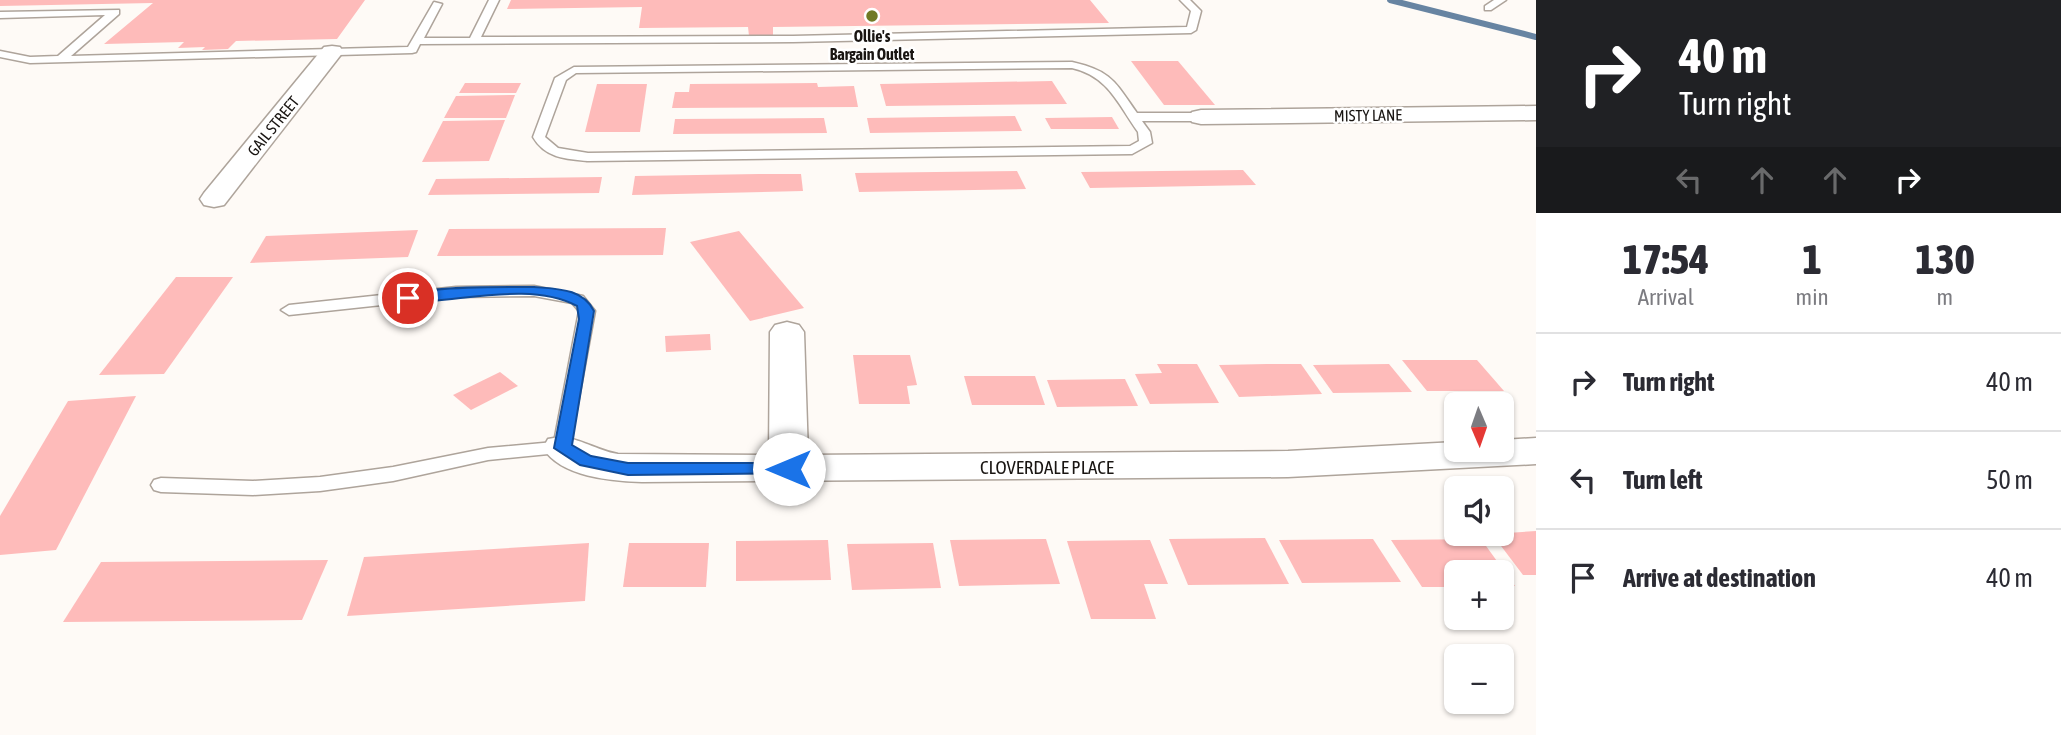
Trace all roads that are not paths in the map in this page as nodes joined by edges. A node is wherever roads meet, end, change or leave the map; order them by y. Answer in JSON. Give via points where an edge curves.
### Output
{"nodes":[{"id":1,"x":494,"y":0,"type":"edge"},
{"id":2,"x":1185,"y":0,"type":"edge"},
{"id":3,"x":1501,"y":0,"type":"edge"},
{"id":4,"x":437,"y":4,"type":"dead end"},
{"id":5,"x":1488,"y":8,"type":"dead end"},
{"id":6,"x":0,"y":15,"type":"edge"},
{"id":7,"x":416,"y":41,"type":"junction"},
{"id":8,"x":474,"y":41,"type":"junction"},
{"id":9,"x":332,"y":52,"type":"junction"},
{"id":10,"x":0,"y":54,"type":"edge"},
{"id":11,"x":61,"y":59,"type":"junction"},
{"id":12,"x":1536,"y":113,"type":"edge"},
{"id":13,"x":1134,"y":117,"type":"junction"},
{"id":14,"x":1201,"y":117,"type":"joint"},
{"id":15,"x":215,"y":199,"type":"dead end"},
{"id":16,"x":289,"y":310,"type":"dead end"},
{"id":17,"x":787,"y":332,"type":"dead end"},
{"id":18,"x":562,"y":448,"type":"junction"},
{"id":19,"x":1536,"y":452,"type":"edge"},
{"id":20,"x":789,"y":469,"type":"junction"},
{"id":21,"x":161,"y":485,"type":"dead end"}],
"edges":[{"from":1,"to":8,"type":"lane"},
{"from":2,"to":8,"type":"lane","via":[[1196,11],[1191,30]]},
{"from":3,"to":5,"type":"lane"},
{"from":4,"to":7,"type":"lane"},
{"from":6,"to":11,"type":"lane","via":[[115,12]]},
{"from":7,"to":8,"type":"lane"},
{"from":7,"to":9,"type":"lane","via":[[412,50]]},
{"from":9,"to":11,"type":"lane"},
{"from":9,"to":15,"type":"street","name":"GAIL STREET"},
{"from":10,"to":11,"type":"lane","via":[[30,60]]},
{"from":12,"to":14,"type":"street","name":"MISTY LANE"},
{"from":13,"to":13,"type":"lane","via":[[1146,143],[1132,150],[588,157],[551,151],[539,138],[561,78],[574,70],[590,69],[1072,65],[1106,78]]},
{"from":13,"to":14,"type":"lane"},
{"from":16,"to":18,"type":"lane","via":[[456,292],[534,291],[578,299],[587,311]]},
{"from":17,"to":20,"type":"street"},
{"from":18,"to":20,"type":"street","name":"CLOVERDALE PLACE","via":[[586,461],[628,469]]},
{"from":18,"to":21,"type":"lane","via":[[488,454],[320,484],[253,488]]},
{"from":19,"to":20,"type":"street","name":"CLOVERDALE PLACE","via":[[1288,464]]}]}
